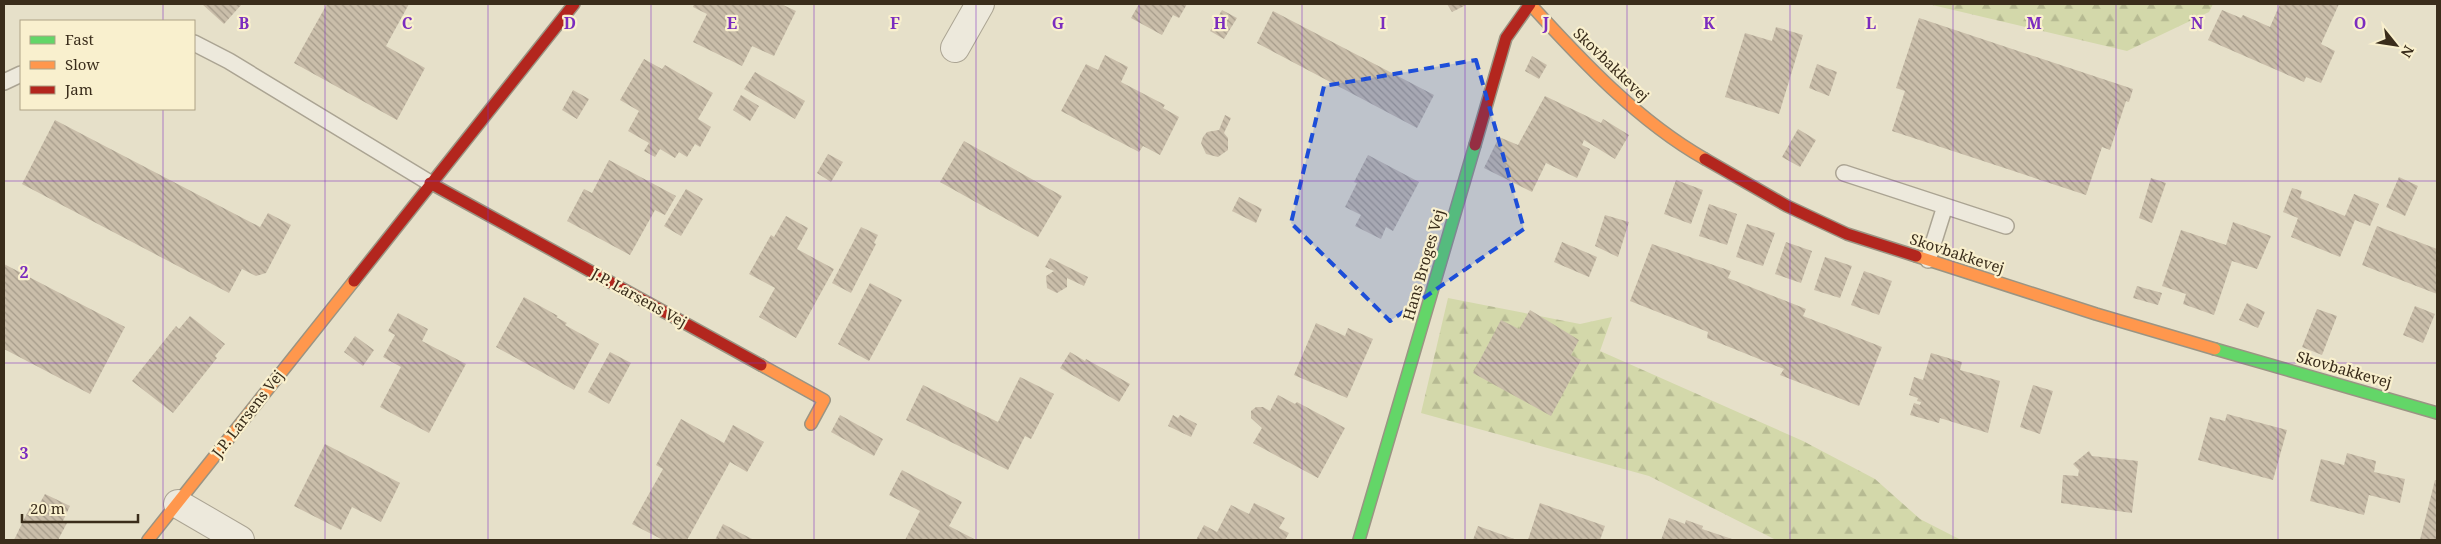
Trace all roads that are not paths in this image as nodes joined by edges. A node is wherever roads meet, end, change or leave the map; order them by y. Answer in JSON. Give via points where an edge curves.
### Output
{"nodes":[{"id":1,"x":574,"y":4,"type":"edge"},
{"id":2,"x":980,"y":4,"type":"edge"},
{"id":3,"x":1530,"y":4,"type":"edge"},
{"id":4,"x":195,"y":44,"type":"edge"},
{"id":5,"x":955,"y":48,"type":"dead end"},
{"id":6,"x":20,"y":74,"type":"edge"},
{"id":7,"x":4,"y":82,"type":"edge"},
{"id":8,"x":1844,"y":173,"type":"dead end"},
{"id":9,"x":430,"y":183,"type":"junction"},
{"id":10,"x":1945,"y":206,"type":"junction"},
{"id":11,"x":2006,"y":226,"type":"dead end"},
{"id":12,"x":1928,"y":260,"type":"junction"},
{"id":13,"x":2437,"y":413,"type":"edge"},
{"id":14,"x":811,"y":424,"type":"dead end"},
{"id":15,"x":178,"y":504,"type":"junction"},
{"id":16,"x":148,"y":540,"type":"edge"},
{"id":17,"x":240,"y":540,"type":"edge"},
{"id":18,"x":1358,"y":540,"type":"edge"}],
"edges":[{"from":1,"to":9,"type":"street","name":"J.P. Larsens Vej"},
{"from":2,"to":5,"type":"street"},
{"from":3,"to":12,"type":"street","name":"Skovbakkevej","via":[[1634,109],[1701,157],[1788,206],[1847,234]]},
{"from":3,"to":18,"type":"street","name":"Hans Broges Vej","via":[[1506,38]]},
{"from":4,"to":9,"type":"lane","name":"J.P. Larsens Vej"},
{"from":6,"to":7,"type":"lane"},
{"from":8,"to":10,"type":"lane"},
{"from":9,"to":14,"type":"street","name":"J.P. Larsens Vej","via":[[824,400]]},
{"from":9,"to":15,"type":"street","name":"J.P. Larsens Vej"},
{"from":10,"to":11,"type":"lane"},
{"from":10,"to":12,"type":"lane"},
{"from":12,"to":13,"type":"street","name":"Skovbakkevej","via":[[2096,314]]},
{"from":15,"to":16,"type":"street","name":"J.P. Larsens Vej"},
{"from":15,"to":17,"type":"street"}]}
